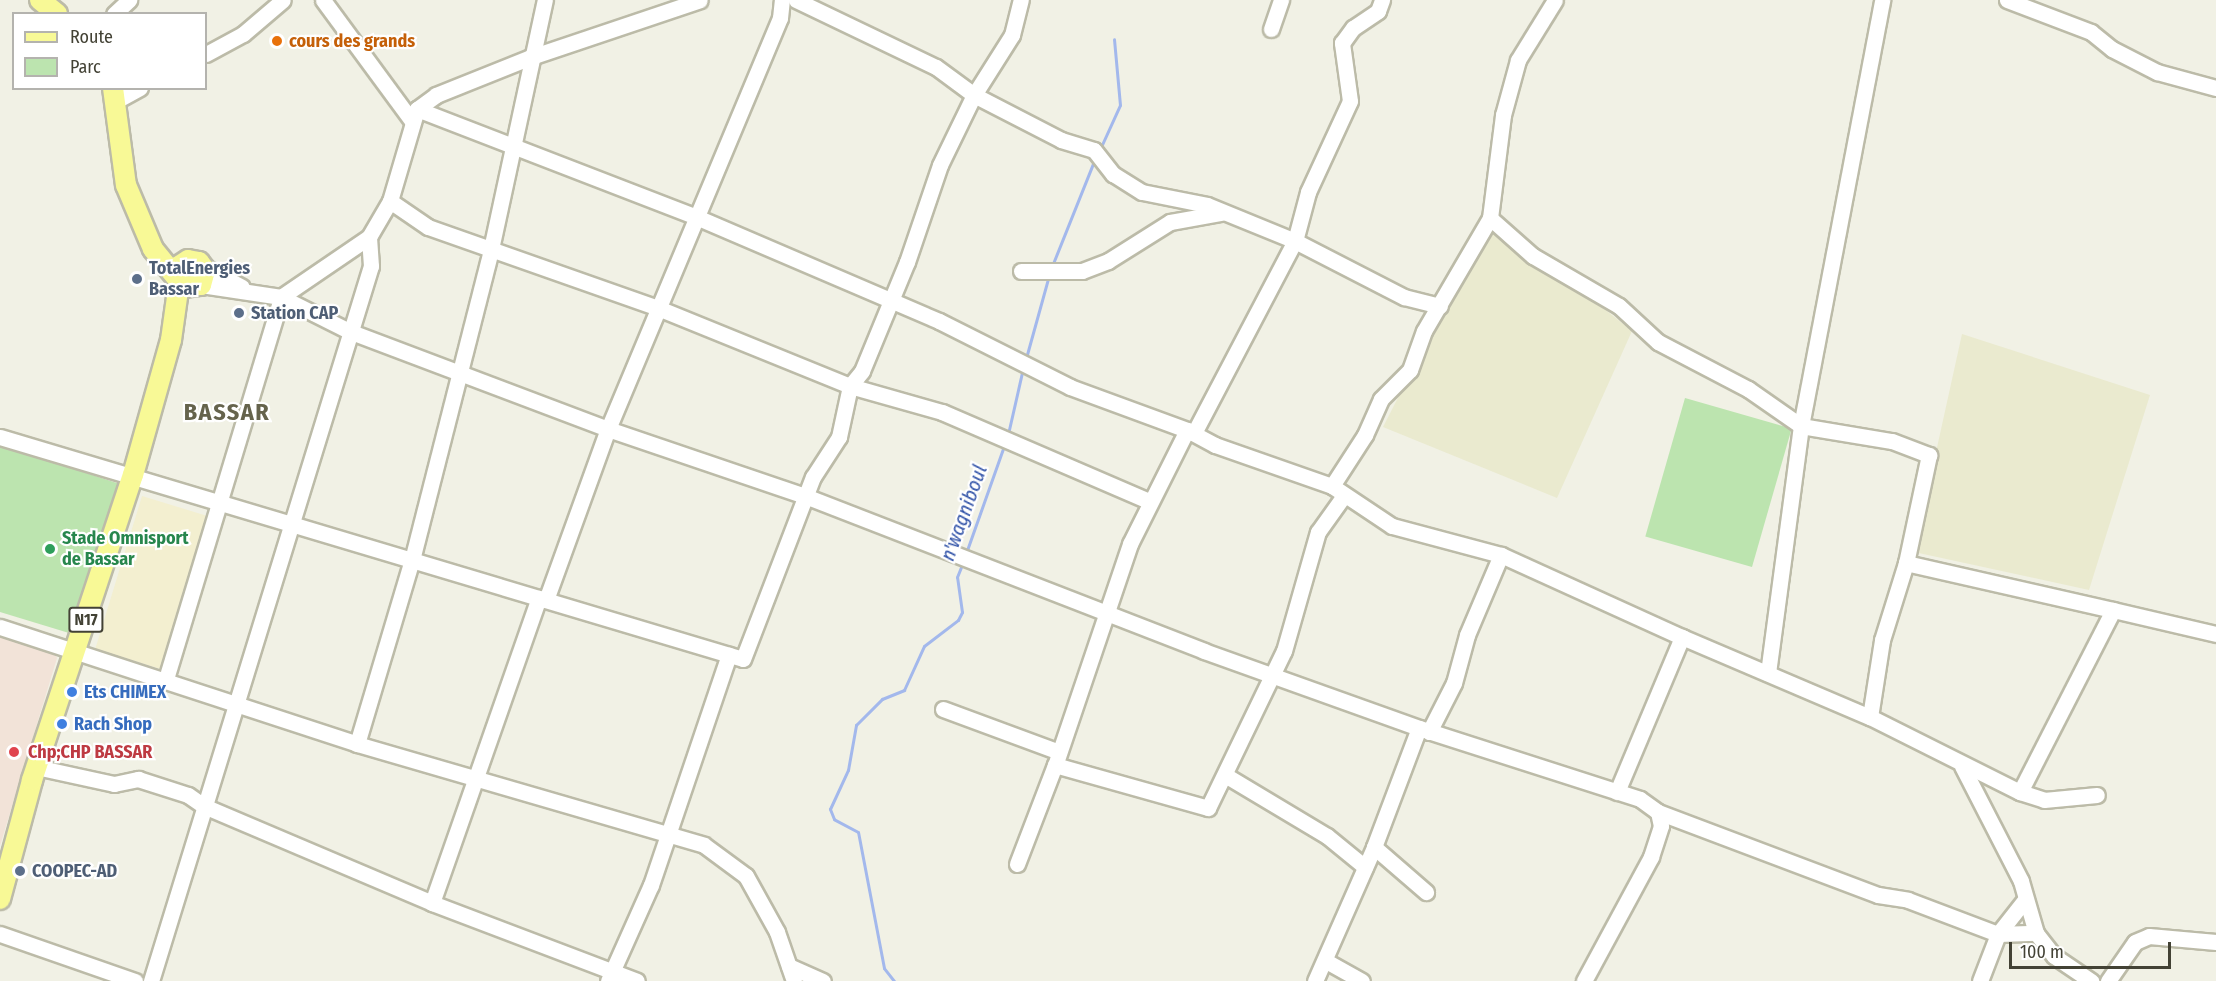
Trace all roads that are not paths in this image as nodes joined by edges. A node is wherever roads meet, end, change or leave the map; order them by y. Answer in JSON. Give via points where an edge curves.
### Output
{"nodes":[{"id":1,"x":40,"y":0,"type":"edge"},
{"id":2,"x":129,"y":0,"type":"edge"},
{"id":3,"x":284,"y":0,"type":"edge"},
{"id":4,"x":323,"y":0,"type":"edge"},
{"id":5,"x":545,"y":0,"type":"edge"},
{"id":6,"x":700,"y":0,"type":"edge"},
{"id":7,"x":782,"y":0,"type":"edge"},
{"id":8,"x":796,"y":0,"type":"edge"},
{"id":9,"x":1021,"y":0,"type":"edge"},
{"id":10,"x":1281,"y":0,"type":"edge"},
{"id":11,"x":1383,"y":0,"type":"edge"},
{"id":12,"x":1555,"y":0,"type":"edge"},
{"id":13,"x":1882,"y":0,"type":"edge"},
{"id":14,"x":2007,"y":0,"type":"edge"},
{"id":15,"x":55,"y":12,"type":"edge"},
{"id":16,"x":116,"y":12,"type":"edge"},
{"id":17,"x":1271,"y":29,"type":"dead end"},
{"id":18,"x":207,"y":53,"type":"edge"},
{"id":19,"x":531,"y":57,"type":"junction"},
{"id":20,"x":2216,"y":88,"type":"edge"},
{"id":21,"x":132,"y":90,"type":"edge"},
{"id":22,"x":115,"y":94,"type":"edge"},
{"id":23,"x":974,"y":95,"type":"junction"},
{"id":24,"x":414,"y":116,"type":"junction"},
{"id":25,"x":510,"y":144,"type":"junction"},
{"id":26,"x":390,"y":201,"type":"junction"},
{"id":27,"x":1224,"y":212,"type":"junction"},
{"id":28,"x":694,"y":216,"type":"junction"},
{"id":29,"x":1490,"y":218,"type":"junction"},
{"id":30,"x":369,"y":237,"type":"junction"},
{"id":31,"x":1295,"y":241,"type":"junction"},
{"id":32,"x":490,"y":249,"type":"junction"},
{"id":33,"x":1021,"y":271,"type":"dead end"},
{"id":34,"x":190,"y":276,"type":"junction"},
{"id":35,"x":281,"y":297,"type":"junction"},
{"id":36,"x":891,"y":300,"type":"junction"},
{"id":37,"x":1440,"y":306,"type":"junction"},
{"id":38,"x":658,"y":308,"type":"junction"},
{"id":39,"x":351,"y":332,"type":"junction"},
{"id":40,"x":458,"y":370,"type":"junction"},
{"id":41,"x":850,"y":386,"type":"junction"},
{"id":42,"x":1801,"y":426,"type":"junction"},
{"id":43,"x":608,"y":429,"type":"junction"},
{"id":44,"x":1190,"y":431,"type":"junction"},
{"id":45,"x":0,"y":437,"type":"edge"},
{"id":46,"x":133,"y":475,"type":"junction"},
{"id":47,"x":1337,"y":491,"type":"junction"},
{"id":48,"x":805,"y":496,"type":"junction"},
{"id":49,"x":1149,"y":501,"type":"junction"},
{"id":50,"x":220,"y":503,"type":"junction"},
{"id":51,"x":289,"y":524,"type":"junction"},
{"id":52,"x":1501,"y":555,"type":"junction"},
{"id":53,"x":412,"y":560,"type":"junction"},
{"id":54,"x":1906,"y":563,"type":"junction"},
{"id":55,"x":543,"y":599,"type":"junction"},
{"id":56,"x":1107,"y":610,"type":"junction"},
{"id":57,"x":2113,"y":610,"type":"junction"},
{"id":58,"x":0,"y":627,"type":"edge"},
{"id":59,"x":2216,"y":634,"type":"edge"},
{"id":60,"x":1682,"y":637,"type":"junction"},
{"id":61,"x":75,"y":653,"type":"junction"},
{"id":62,"x":729,"y":655,"type":"junction"},
{"id":63,"x":1270,"y":673,"type":"junction"},
{"id":64,"x":1768,"y":673,"type":"junction"},
{"id":65,"x":166,"y":679,"type":"junction"},
{"id":66,"x":234,"y":701,"type":"junction"},
{"id":67,"x":943,"y":709,"type":"dead end"},
{"id":68,"x":1870,"y":717,"type":"junction"},
{"id":69,"x":1424,"y":730,"type":"junction"},
{"id":70,"x":357,"y":744,"type":"junction"},
{"id":71,"x":1057,"y":759,"type":"junction"},
{"id":72,"x":36,"y":766,"type":"junction"},
{"id":73,"x":1962,"y":766,"type":"junction"},
{"id":74,"x":1226,"y":775,"type":"junction"},
{"id":75,"x":474,"y":778,"type":"junction"},
{"id":76,"x":1617,"y":792,"type":"junction"},
{"id":77,"x":2020,"y":792,"type":"junction"},
{"id":78,"x":2097,"y":795,"type":"dead end"},
{"id":79,"x":204,"y":806,"type":"junction"},
{"id":80,"x":1658,"y":812,"type":"junction"},
{"id":81,"x":668,"y":838,"type":"junction"},
{"id":82,"x":1374,"y":847,"type":"junction"},
{"id":83,"x":1017,"y":864,"type":"dead end"},
{"id":84,"x":1365,"y":867,"type":"junction"},
{"id":85,"x":1425,"y":892,"type":"dead end"},
{"id":86,"x":0,"y":899,"type":"edge"},
{"id":87,"x":2024,"y":901,"type":"junction"},
{"id":88,"x":432,"y":903,"type":"junction"},
{"id":89,"x":2036,"y":933,"type":"junction"},
{"id":90,"x":0,"y":934,"type":"edge"},
{"id":91,"x":1998,"y":934,"type":"junction"},
{"id":92,"x":2216,"y":942,"type":"edge"},
{"id":93,"x":1326,"y":961,"type":"junction"},
{"id":94,"x":791,"y":974,"type":"edge"},
{"id":95,"x":610,"y":976,"type":"edge"},
{"id":96,"x":135,"y":981,"type":"edge"},
{"id":97,"x":150,"y":981,"type":"edge"},
{"id":98,"x":637,"y":981,"type":"edge"},
{"id":99,"x":823,"y":981,"type":"edge"},
{"id":100,"x":1315,"y":981,"type":"edge"},
{"id":101,"x":1362,"y":981,"type":"edge"},
{"id":102,"x":1584,"y":981,"type":"edge"},
{"id":103,"x":1980,"y":981,"type":"edge"},
{"id":104,"x":2091,"y":981,"type":"edge"},
{"id":105,"x":2108,"y":981,"type":"edge"}],
"edges":[{"from":1,"to":15,"type":"main road"},
{"from":2,"to":16,"type":"street"},
{"from":3,"to":18,"type":"street","via":[[243,34]]},
{"from":4,"to":24,"type":"street"},
{"from":5,"to":19,"type":"street"},
{"from":6,"to":19,"type":"street"},
{"from":7,"to":28,"type":"street","via":[[780,18]]},
{"from":8,"to":23,"type":"street","via":[[936,67]]},
{"from":9,"to":23,"type":"street","via":[[1012,35]]},
{"from":10,"to":17,"type":"street"},
{"from":11,"to":31,"type":"street","via":[[1378,11],[1353,28],[1342,43],[1350,101],[1308,192]]},
{"from":12,"to":29,"type":"street","via":[[1518,60],[1503,115]]},
{"from":13,"to":42,"type":"street"},
{"from":14,"to":20,"type":"street","via":[[2091,32],[2112,49],[2157,72]]},
{"from":19,"to":24,"type":"street","via":[[436,95]]},
{"from":19,"to":25,"type":"street"},
{"from":21,"to":22,"type":"street"},
{"from":22,"to":34,"type":"main road","via":[[126,185],[153,249]]},
{"from":23,"to":27,"type":"street","via":[[1076,147],[1094,150],[1113,174],[1142,192]]},
{"from":23,"to":36,"type":"street","via":[[940,165]]},
{"from":24,"to":25,"type":"street"},
{"from":24,"to":26,"type":"street"},
{"from":25,"to":28,"type":"street"},
{"from":25,"to":32,"type":"street"},
{"from":26,"to":30,"type":"street"},
{"from":26,"to":32,"type":"street","via":[[428,226]]},
{"from":27,"to":31,"type":"street"},
{"from":27,"to":33,"type":"street","via":[[1170,222],[1108,261],[1082,271]]},
{"from":28,"to":36,"type":"street"},
{"from":28,"to":38,"type":"street"},
{"from":29,"to":37,"type":"street"},
{"from":29,"to":42,"type":"street","via":[[1533,255],[1619,306],[1658,342],[1748,389]]},
{"from":30,"to":35,"type":"street"},
{"from":30,"to":39,"type":"street","via":[[371,266]]},
{"from":31,"to":37,"type":"street","via":[[1404,297]]},
{"from":31,"to":44,"type":"street"},
{"from":32,"to":38,"type":"street"},
{"from":32,"to":40,"type":"street"},
{"from":34,"to":35,"type":"street"},
{"from":34,"to":46,"type":"main road","number":"N17"},
{"from":35,"to":39,"type":"street"},
{"from":35,"to":50,"type":"street"},
{"from":36,"to":41,"type":"street","via":[[862,371]]},
{"from":36,"to":44,"type":"street","via":[[1070,387]]},
{"from":37,"to":47,"type":"street","via":[[1424,331],[1410,370],[1380,399]]},
{"from":38,"to":41,"type":"street"},
{"from":38,"to":43,"type":"street"},
{"from":39,"to":40,"type":"street"},
{"from":39,"to":51,"type":"street"},
{"from":40,"to":43,"type":"street"},
{"from":40,"to":53,"type":"street"},
{"from":41,"to":48,"type":"street","via":[[839,437]]},
{"from":41,"to":49,"type":"street","via":[[942,412]]},
{"from":42,"to":54,"type":"street","via":[[1892,441],[1929,455]]},
{"from":42,"to":64,"type":"street"},
{"from":43,"to":48,"type":"street"},
{"from":43,"to":55,"type":"street"},
{"from":44,"to":47,"type":"street"},
{"from":44,"to":49,"type":"street"},
{"from":45,"to":46,"type":"street"},
{"from":46,"to":50,"type":"street"},
{"from":46,"to":61,"type":"main road","number":"N17"},
{"from":47,"to":52,"type":"street","via":[[1392,526]]},
{"from":47,"to":63,"type":"street","via":[[1318,532],[1284,651]]},
{"from":48,"to":56,"type":"street"},
{"from":48,"to":62,"type":"street","via":[[743,659]]},
{"from":49,"to":56,"type":"street"},
{"from":50,"to":51,"type":"street"},
{"from":50,"to":65,"type":"street"},
{"from":51,"to":53,"type":"street"},
{"from":51,"to":66,"type":"street"},
{"from":52,"to":60,"type":"street"},
{"from":52,"to":69,"type":"street","via":[[1467,635],[1454,683]]},
{"from":53,"to":55,"type":"street"},
{"from":53,"to":70,"type":"street"},
{"from":54,"to":57,"type":"street"},
{"from":54,"to":68,"type":"street","via":[[1882,640]]},
{"from":55,"to":62,"type":"street"},
{"from":55,"to":75,"type":"street"},
{"from":56,"to":63,"type":"street"},
{"from":56,"to":71,"type":"street"},
{"from":57,"to":59,"type":"street"},
{"from":57,"to":77,"type":"street"},
{"from":58,"to":61,"type":"street"},
{"from":60,"to":64,"type":"street"},
{"from":60,"to":76,"type":"street"},
{"from":61,"to":65,"type":"street"},
{"from":61,"to":72,"type":"main road","number":"N17"},
{"from":62,"to":81,"type":"street"},
{"from":63,"to":69,"type":"street"},
{"from":63,"to":74,"type":"street"},
{"from":64,"to":68,"type":"street"},
{"from":65,"to":66,"type":"street"},
{"from":66,"to":70,"type":"street"},
{"from":66,"to":79,"type":"street"},
{"from":67,"to":71,"type":"street"},
{"from":68,"to":73,"type":"street"},
{"from":69,"to":76,"type":"street"},
{"from":69,"to":82,"type":"street"},
{"from":70,"to":75,"type":"street"},
{"from":71,"to":74,"type":"street","via":[[1208,807]]},
{"from":71,"to":83,"type":"street"},
{"from":72,"to":79,"type":"street","via":[[114,784],[138,779],[188,795]]},
{"from":72,"to":86,"type":"main road","number":"N17"},
{"from":73,"to":77,"type":"street"},
{"from":73,"to":87,"type":"street","via":[[2021,881]]},
{"from":74,"to":84,"type":"street","via":[[1327,836]]},
{"from":75,"to":81,"type":"street"},
{"from":75,"to":88,"type":"street"},
{"from":76,"to":80,"type":"street","via":[[1640,799]]},
{"from":77,"to":78,"type":"street","via":[[2044,800]]},
{"from":79,"to":88,"type":"street"},
{"from":79,"to":97,"type":"street"},
{"from":80,"to":91,"type":"street","via":[[1878,895],[1908,900]]},
{"from":80,"to":102,"type":"street","via":[[1661,826],[1651,857]]},
{"from":81,"to":94,"type":"street","via":[[704,845],[746,876],[777,932]]},
{"from":81,"to":95,"type":"street"},
{"from":82,"to":84,"type":"street"},
{"from":82,"to":85,"type":"street"},
{"from":84,"to":93,"type":"street"},
{"from":87,"to":89,"type":"street"},
{"from":87,"to":91,"type":"street"},
{"from":88,"to":95,"type":"street"},
{"from":89,"to":91,"type":"street"},
{"from":89,"to":104,"type":"street","via":[[2054,956]]},
{"from":90,"to":96,"type":"street"},
{"from":91,"to":103,"type":"street"},
{"from":92,"to":105,"type":"street","via":[[2149,936],[2135,942]]},
{"from":93,"to":100,"type":"street"},
{"from":93,"to":101,"type":"street"},
{"from":94,"to":99,"type":"street"},
{"from":95,"to":98,"type":"street"}]}
